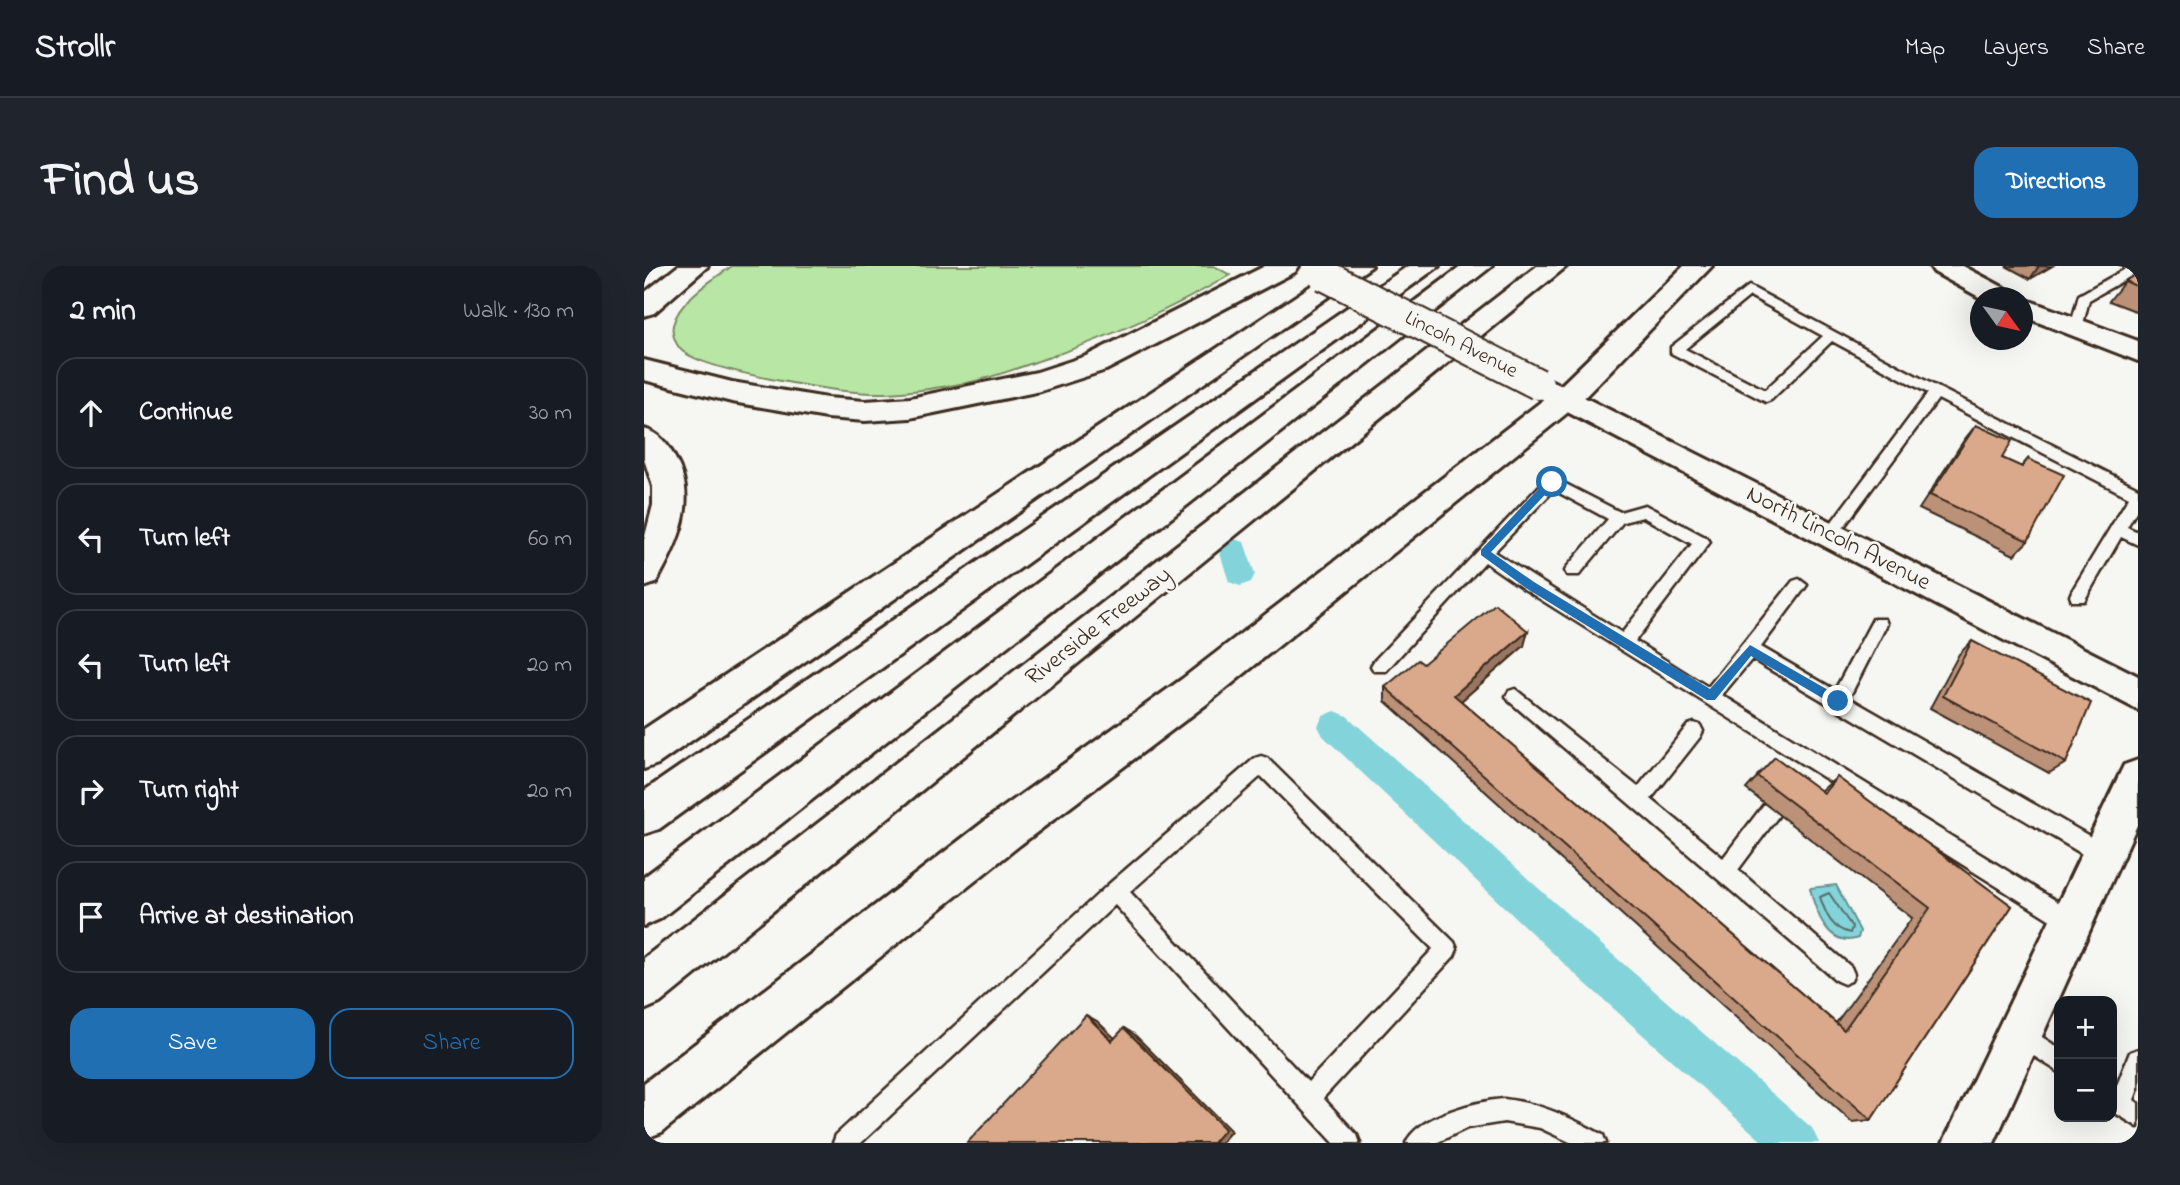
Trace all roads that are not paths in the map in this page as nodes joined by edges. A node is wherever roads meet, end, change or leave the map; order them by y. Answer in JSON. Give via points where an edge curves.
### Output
{"nodes":[{"id":1,"x":695,"y":266,"type":"edge"},
{"id":2,"x":1286,"y":266,"type":"edge"},
{"id":3,"x":1308,"y":266,"type":"edge"},
{"id":4,"x":1359,"y":266,"type":"edge"},
{"id":5,"x":1426,"y":266,"type":"edge"},
{"id":6,"x":1479,"y":266,"type":"edge"},
{"id":7,"x":1554,"y":266,"type":"edge"},
{"id":8,"x":1699,"y":266,"type":"edge"},
{"id":9,"x":1943,"y":266,"type":"edge"},
{"id":10,"x":2138,"y":267,"type":"edge"},
{"id":11,"x":1982,"y":287,"type":"edge"},
{"id":12,"x":644,"y":307,"type":"edge"},
{"id":13,"x":2033,"y":310,"type":"edge"},
{"id":14,"x":2076,"y":328,"type":"junction"},
{"id":15,"x":1832,"y":335,"type":"junction"},
{"id":16,"x":2138,"y":352,"type":"edge"},
{"id":17,"x":644,"y":370,"type":"edge"},
{"id":18,"x":1552,"y":391,"type":"junction"},
{"id":19,"x":1936,"y":392,"type":"junction"},
{"id":20,"x":644,"y":440,"type":"edge"},
{"id":21,"x":2138,"y":495,"type":"edge"},
{"id":22,"x":1618,"y":517,"type":"junction"},
{"id":23,"x":2118,"y":529,"type":"junction"},
{"id":24,"x":1830,"y":535,"type":"junction"},
{"id":25,"x":2138,"y":539,"type":"edge"},
{"id":26,"x":1484,"y":553,"type":"junction"},
{"id":27,"x":1573,"y":571,"type":"dead end"},
{"id":28,"x":644,"y":573,"type":"edge"},
{"id":29,"x":1799,"y":585,"type":"dead end"},
{"id":30,"x":2078,"y":596,"type":"dead end"},
{"id":31,"x":1879,"y":624,"type":"dead end"},
{"id":32,"x":1625,"y":643,"type":"junction"},
{"id":33,"x":1750,"y":649,"type":"junction"},
{"id":34,"x":1380,"y":666,"type":"dead end"},
{"id":35,"x":2138,"y":694,"type":"edge"},
{"id":36,"x":1515,"y":696,"type":"dead end"},
{"id":37,"x":1711,"y":696,"type":"junction"},
{"id":38,"x":1838,"y":701,"type":"junction"},
{"id":39,"x":1694,"y":731,"type":"dead end"},
{"id":40,"x":644,"y":751,"type":"edge"},
{"id":41,"x":1807,"y":757,"type":"junction"},
{"id":42,"x":1793,"y":777,"type":"edge"},
{"id":43,"x":2138,"y":778,"type":"edge"},
{"id":44,"x":1639,"y":800,"type":"junction"},
{"id":45,"x":1772,"y":809,"type":"edge"},
{"id":46,"x":644,"y":815,"type":"edge"},
{"id":47,"x":2103,"y":855,"type":"junction"},
{"id":48,"x":1725,"y":872,"type":"junction"},
{"id":49,"x":1116,"y":891,"type":"junction"},
{"id":50,"x":644,"y":904,"type":"edge"},
{"id":51,"x":2072,"y":922,"type":"junction"},
{"id":52,"x":1844,"y":974,"type":"dead end"},
{"id":53,"x":644,"y":987,"type":"edge"},
{"id":54,"x":2020,"y":1034,"type":"junction"},
{"id":55,"x":2056,"y":1059,"type":"edge"},
{"id":56,"x":2138,"y":1060,"type":"edge"},
{"id":57,"x":1308,"y":1098,"type":"junction"},
{"id":58,"x":2123,"y":1106,"type":"edge"},
{"id":59,"x":644,"y":1114,"type":"edge"},
{"id":60,"x":845,"y":1143,"type":"edge"},
{"id":61,"x":1349,"y":1143,"type":"edge"},
{"id":62,"x":1417,"y":1143,"type":"edge"},
{"id":63,"x":1595,"y":1143,"type":"edge"},
{"id":64,"x":1968,"y":1143,"type":"edge"}],
"edges":[{"from":1,"to":12,"type":"main road"},
{"from":2,"to":17,"type":"main road","via":[[1096,363],[1041,382],[910,408],[827,408],[732,392]]},
{"from":3,"to":18,"type":"main road","name":"Lincoln Avenue","bridge":true},
{"from":4,"to":40,"type":"main road"},
{"from":5,"to":46,"type":"main road"},
{"from":6,"to":50,"type":"main road"},
{"from":7,"to":53,"type":"main road","name":"Riverside Freeway"},
{"from":8,"to":18,"type":"main road"},
{"from":9,"to":11,"type":"main road"},
{"from":10,"to":14,"type":"lane","via":[[2082,299]]},
{"from":13,"to":14,"type":"main road"},
{"from":14,"to":16,"type":"main road"},
{"from":15,"to":15,"type":"lane","via":[[1749,290],[1676,350],[1766,397]]},
{"from":15,"to":19,"type":"lane"},
{"from":18,"to":24,"type":"main road","name":"North Lincoln Avenue"},
{"from":18,"to":59,"type":"main road","via":[[1195,691],[1005,831]]},
{"from":19,"to":21,"type":"lane"},
{"from":19,"to":24,"type":"lane"},
{"from":20,"to":28,"type":"main road","via":[[666,467],[670,486],[662,538]]},
{"from":21,"to":23,"type":"lane"},
{"from":22,"to":26,"type":"lane","via":[[1552,482]]},
{"from":22,"to":27,"type":"lane"},
{"from":22,"to":32,"type":"lane","via":[[1646,511],[1702,542]]},
{"from":23,"to":25,"type":"lane"},
{"from":23,"to":30,"type":"lane"},
{"from":24,"to":35,"type":"main road","name":"North Lincoln Avenue"},
{"from":26,"to":32,"type":"lane"},
{"from":26,"to":34,"type":"lane"},
{"from":29,"to":33,"type":"lane"},
{"from":31,"to":38,"type":"lane"},
{"from":32,"to":37,"type":"lane"},
{"from":33,"to":37,"type":"lane"},
{"from":33,"to":38,"type":"lane"},
{"from":36,"to":44,"type":"lane"},
{"from":37,"to":41,"type":"lane"},
{"from":38,"to":47,"type":"lane"},
{"from":39,"to":44,"type":"lane"},
{"from":41,"to":42,"type":"lane"},
{"from":41,"to":51,"type":"lane"},
{"from":43,"to":47,"type":"main road"},
{"from":44,"to":48,"type":"lane"},
{"from":45,"to":48,"type":"lane"},
{"from":47,"to":51,"type":"main road"},
{"from":48,"to":52,"type":"lane"},
{"from":49,"to":57,"type":"lane"},
{"from":49,"to":57,"type":"lane","via":[[1261,764],[1447,949]]},
{"from":49,"to":60,"type":"lane"},
{"from":51,"to":54,"type":"main road"},
{"from":54,"to":55,"type":"lane"},
{"from":54,"to":64,"type":"main road"},
{"from":56,"to":58,"type":"lane"},
{"from":57,"to":61,"type":"lane"},
{"from":62,"to":63,"type":"lane","via":[[1467,1114],[1522,1110],[1558,1122]]}]}
